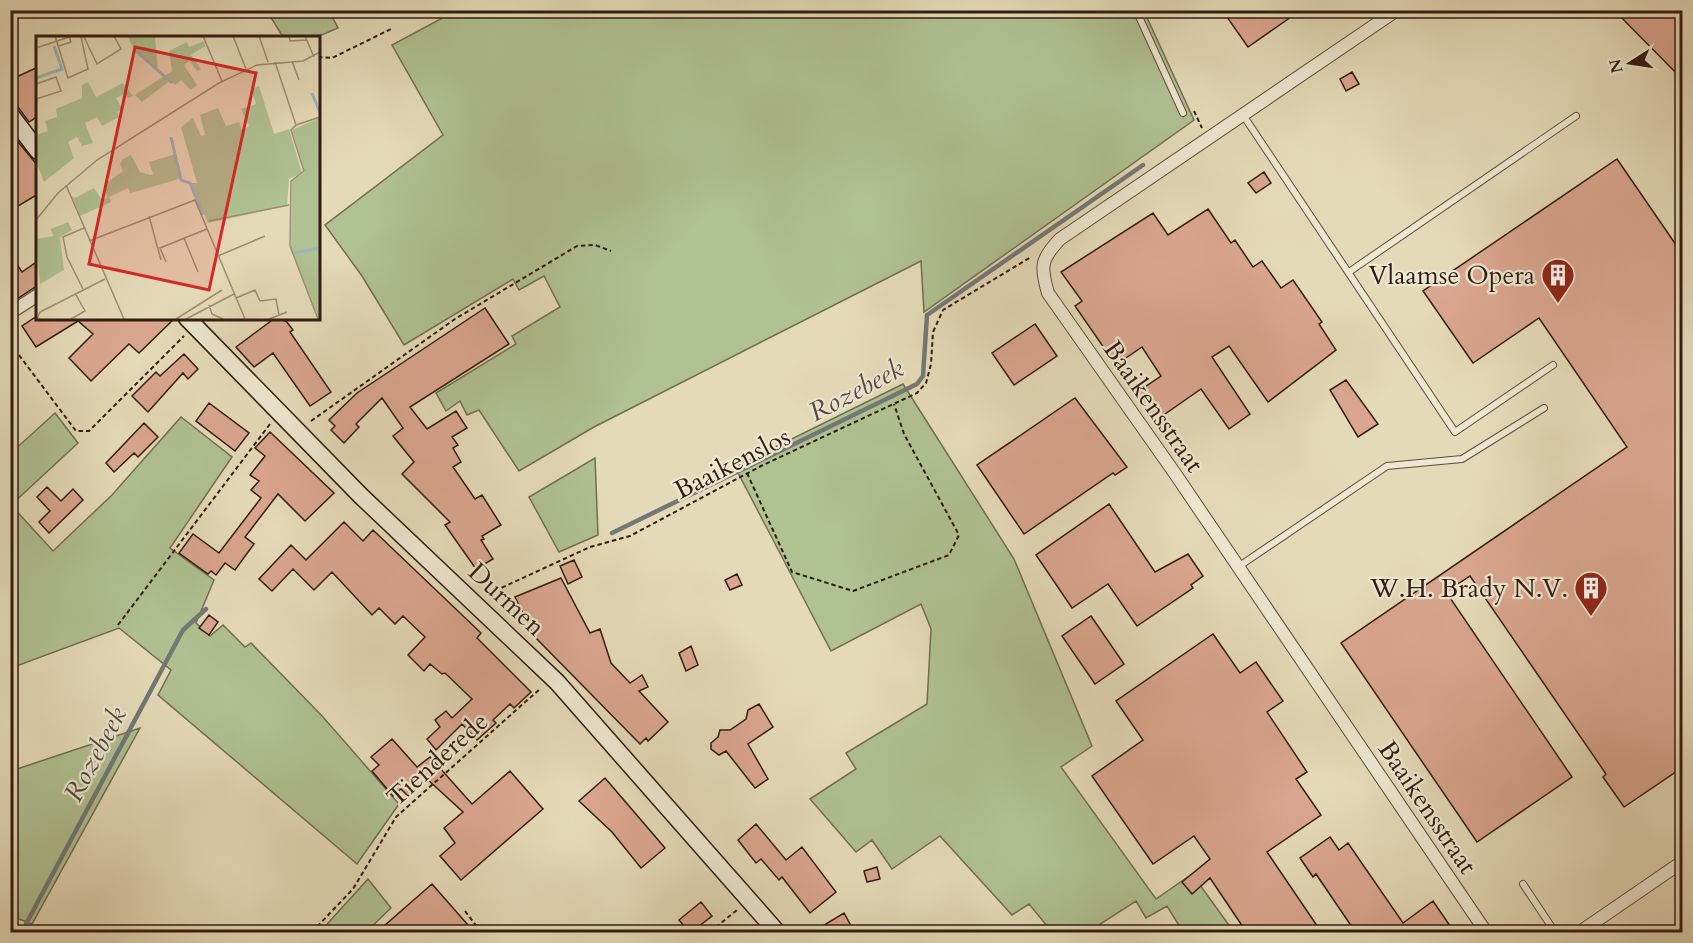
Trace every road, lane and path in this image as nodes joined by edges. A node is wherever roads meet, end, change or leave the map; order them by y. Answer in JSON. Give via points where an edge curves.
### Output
{"nodes":[{"id":1,"x":1136,"y":10,"type":"edge"},
{"id":2,"x":1397,"y":10,"type":"edge"},
{"id":3,"x":391,"y":29,"type":"dead end"},
{"id":4,"x":320,"y":57,"type":"edge"},
{"id":5,"x":1183,"y":113,"type":"dead end"},
{"id":6,"x":10,"y":114,"type":"edge"},
{"id":7,"x":1243,"y":114,"type":"junction"},
{"id":8,"x":1576,"y":116,"type":"dead end"},
{"id":9,"x":36,"y":148,"type":"edge"},
{"id":10,"x":611,"y":251,"type":"dead end"},
{"id":11,"x":1045,"y":254,"type":"junction"},
{"id":12,"x":1349,"y":272,"type":"junction"},
{"id":13,"x":36,"y":296,"type":"edge"},
{"id":14,"x":10,"y":313,"type":"edge"},
{"id":15,"x":191,"y":322,"type":"edge"},
{"id":16,"x":10,"y":343,"type":"edge"},
{"id":17,"x":1553,"y":365,"type":"dead end"},
{"id":18,"x":894,"y":404,"type":"junction"},
{"id":19,"x":1544,"y":408,"type":"dead end"},
{"id":20,"x":280,"y":413,"type":"junction"},
{"id":21,"x":298,"y":431,"type":"junction"},
{"id":22,"x":747,"y":473,"type":"junction"},
{"id":23,"x":1237,"y":567,"type":"junction"},
{"id":24,"x":472,"y":601,"type":"junction"},
{"id":25,"x":117,"y":625,"type":"dead end"},
{"id":26,"x":552,"y":678,"type":"junction"},
{"id":27,"x":1683,"y":862,"type":"edge"},
{"id":28,"x":1523,"y":884,"type":"dead end"},
{"id":29,"x":749,"y":900,"type":"junction"},
{"id":30,"x":465,"y":911,"type":"dead end"},
{"id":31,"x":11,"y":933,"type":"edge"},
{"id":32,"x":23,"y":933,"type":"edge"},
{"id":33,"x":312,"y":933,"type":"edge"},
{"id":34,"x":482,"y":933,"type":"edge"},
{"id":35,"x":710,"y":933,"type":"edge"},
{"id":36,"x":777,"y":933,"type":"edge"},
{"id":37,"x":1486,"y":933,"type":"edge"},
{"id":38,"x":1555,"y":933,"type":"edge"},
{"id":39,"x":1580,"y":933,"type":"edge"}],
"edges":[{"from":1,"to":5,"type":"lane"},
{"from":2,"to":7,"type":"street"},
{"from":3,"to":4,"type":"path","via":[[332,58]]},
{"from":6,"to":9,"type":"street"},
{"from":7,"to":11,"type":"street","via":[[1060,239]]},
{"from":7,"to":12,"type":"lane"},
{"from":8,"to":12,"type":"lane"},
{"from":10,"to":21,"type":"path","via":[[595,245],[577,246],[455,319]]},
{"from":11,"to":18,"type":"path","name":"Baaikenslos","via":[[1033,255],[943,310],[933,332],[932,364],[926,383],[917,393]]},
{"from":11,"to":23,"type":"street","name":"Baaikensstraat","via":[[1042,273],[1048,292]]},
{"from":12,"to":17,"type":"lane","via":[[1455,432]]},
{"from":13,"to":14,"type":"street"},
{"from":15,"to":16,"type":"path","via":[[89,431],[75,431]]},
{"from":15,"to":20,"type":"street","name":"Durmen"},
{"from":18,"to":22,"type":"path","name":"Baaikenslos"},
{"from":18,"to":22,"type":"path","via":[[903,434],[959,535],[949,555],[853,591],[792,572]]},
{"from":19,"to":23,"type":"lane","via":[[1462,459],[1387,466]]},
{"from":20,"to":21,"type":"street","name":"Durmen"},
{"from":20,"to":25,"type":"path"},
{"from":21,"to":24,"type":"street","name":"Durmen"},
{"from":22,"to":24,"type":"path","name":"Baaikenslos","via":[[630,536],[590,547]]},
{"from":23,"to":37,"type":"street","name":"Baaikensstraat"},
{"from":24,"to":26,"type":"street","name":"Durmen"},
{"from":26,"to":29,"type":"street","name":"Durmen"},
{"from":26,"to":33,"type":"path","name":"Tienderede","via":[[396,817],[353,889]]},
{"from":27,"to":39,"type":"street"},
{"from":28,"to":38,"type":"lane"},
{"from":29,"to":35,"type":"path"},
{"from":29,"to":36,"type":"street","name":"Durmen"},
{"from":30,"to":34,"type":"path"},
{"from":31,"to":32,"type":"path"}]}
